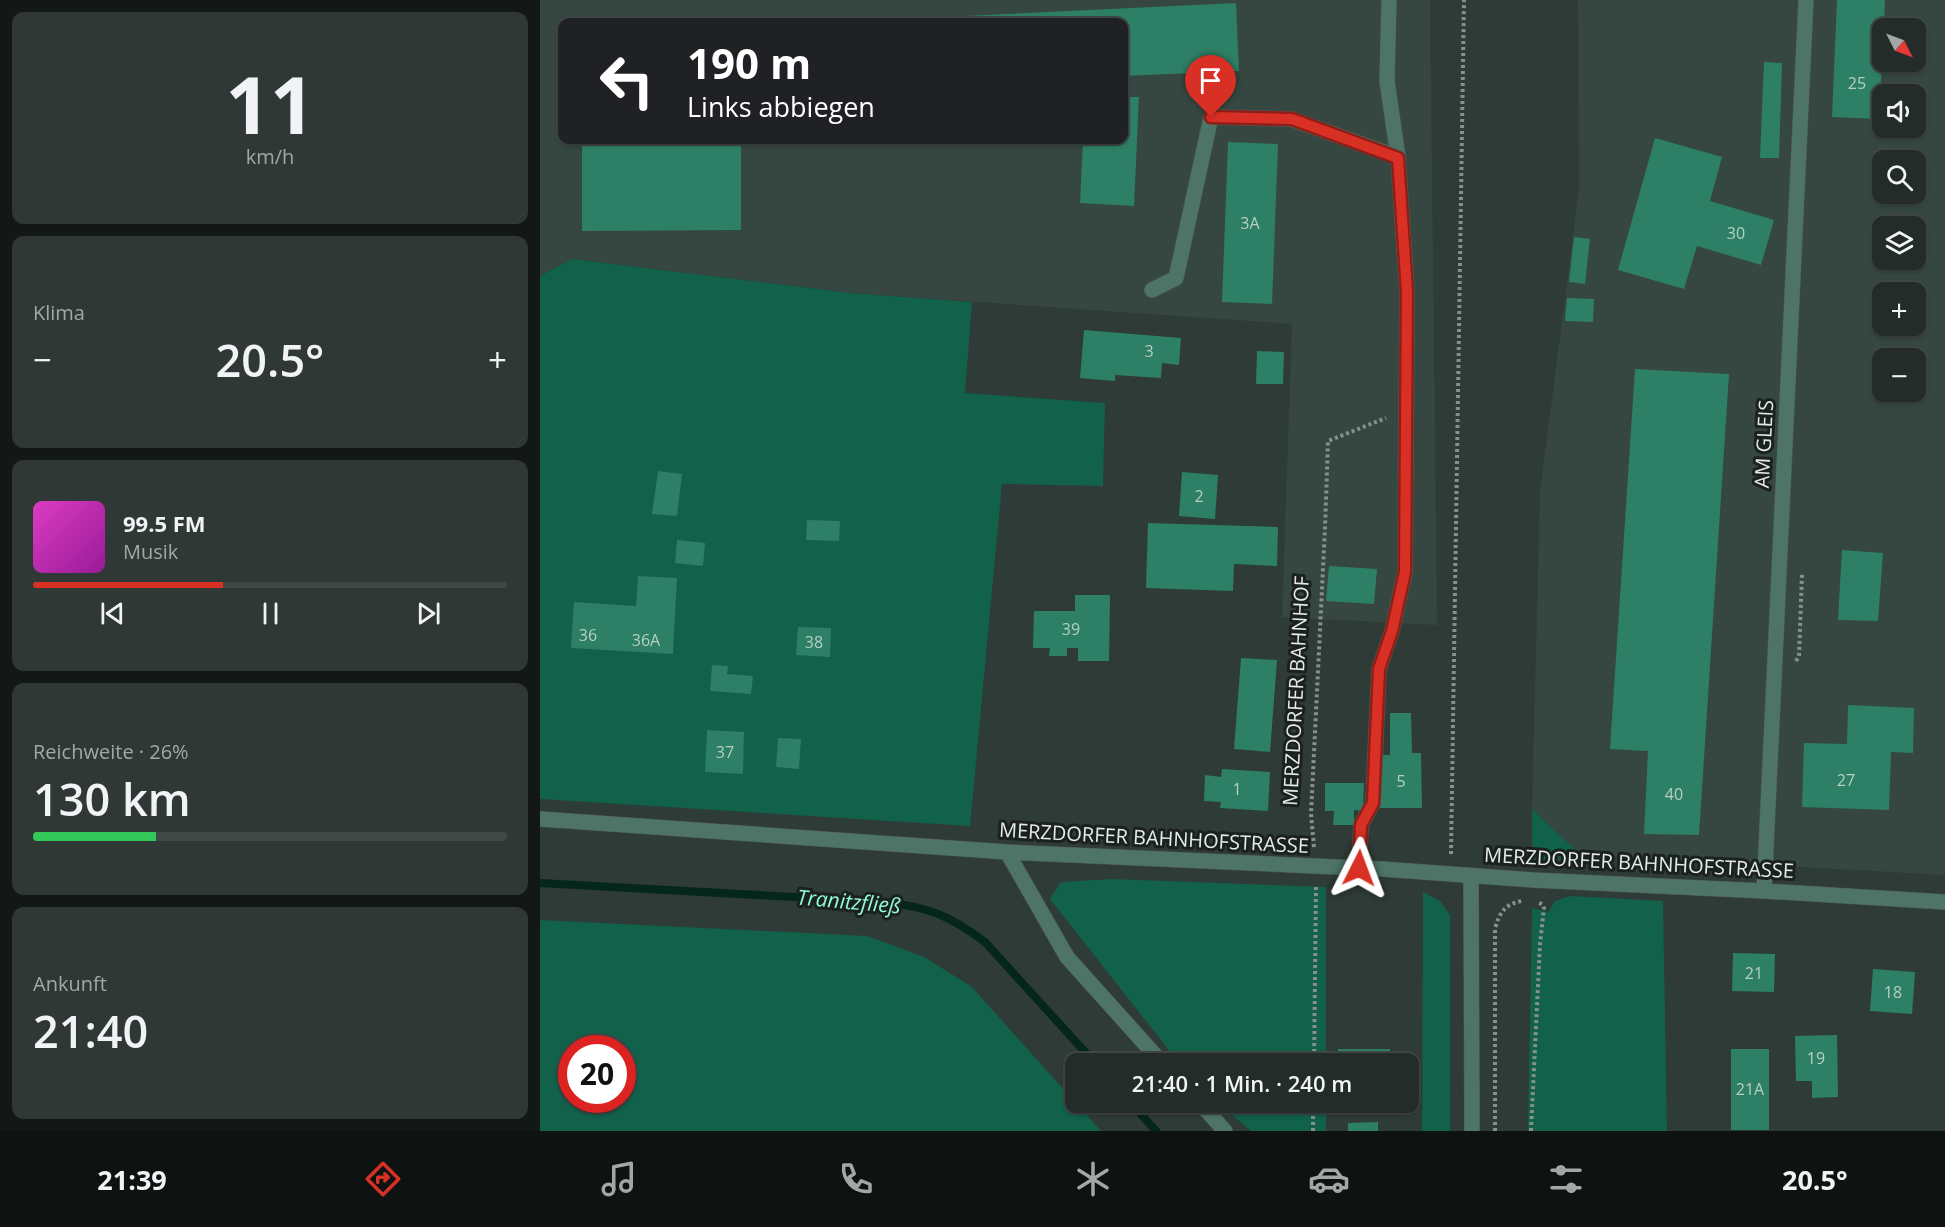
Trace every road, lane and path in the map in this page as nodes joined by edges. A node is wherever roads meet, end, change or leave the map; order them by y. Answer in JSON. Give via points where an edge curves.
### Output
{"nodes":[{"id":1,"x":1389,"y":0,"type":"edge"},
{"id":2,"x":1464,"y":0,"type":"edge"},
{"id":3,"x":1806,"y":0,"type":"edge"},
{"id":4,"x":1398,"y":158,"type":"junction"},
{"id":5,"x":1152,"y":290,"type":"dead end"},
{"id":6,"x":1407,"y":410,"type":"junction"},
{"id":7,"x":540,"y":819,"type":"edge"},
{"id":8,"x":1007,"y":852,"type":"junction"},
{"id":9,"x":1316,"y":867,"type":"junction"},
{"id":10,"x":1359,"y":868,"type":"junction"},
{"id":11,"x":1451,"y":874,"type":"junction"},
{"id":12,"x":1471,"y":876,"type":"junction"},
{"id":13,"x":1533,"y":880,"type":"junction"},
{"id":14,"x":1764,"y":891,"type":"junction"},
{"id":15,"x":1531,"y":901,"type":"junction"},
{"id":16,"x":1945,"y":902,"type":"edge"},
{"id":17,"x":1153,"y":1053,"type":"edge"},
{"id":18,"x":1314,"y":1053,"type":"edge"},
{"id":19,"x":1209,"y":1113,"type":"edge"},
{"id":20,"x":1313,"y":1113,"type":"edge"},
{"id":21,"x":1225,"y":1131,"type":"edge"},
{"id":22,"x":1313,"y":1131,"type":"edge"},
{"id":23,"x":1472,"y":1131,"type":"edge"},
{"id":24,"x":1496,"y":1131,"type":"edge"},
{"id":25,"x":1531,"y":1131,"type":"edge"}],
"edges":[{"from":1,"to":4,"type":"street","via":[[1387,81]]},
{"from":2,"to":11,"type":"path"},
{"from":3,"to":14,"type":"street","name":"AM GLEIS"},
{"from":4,"to":5,"type":"street","via":[[1292,119],[1211,117],[1176,278]]},
{"from":4,"to":6,"type":"street","via":[[1407,292]]},
{"from":6,"to":9,"type":"path","name":"MERZDORFER BAHNHOF","via":[[1328,441],[1311,814]]},
{"from":6,"to":10,"type":"street","via":[[1405,572],[1379,669],[1373,803],[1361,825]]},
{"from":7,"to":8,"type":"street","name":"MERZDORFER BAHNHOFSTRASSE"},
{"from":8,"to":9,"type":"street","name":"MERZDORFER BAHNHOFSTRASSE"},
{"from":8,"to":17,"type":"street","via":[[1067,957]]},
{"from":9,"to":10,"type":"street","name":"MERZDORFER BAHNHOFSTRASSE"},
{"from":9,"to":18,"type":"path","name":"MERZDORFER BAHNHOF"},
{"from":10,"to":11,"type":"street","name":"MERZDORFER BAHNHOFSTRASSE"},
{"from":11,"to":12,"type":"street","name":"MERZDORFER BAHNHOFSTRASSE"},
{"from":12,"to":13,"type":"street","name":"MERZDORFER BAHNHOFSTRASSE"},
{"from":12,"to":23,"type":"street"},
{"from":13,"to":14,"type":"street","name":"MERZDORFER BAHNHOFSTRASSE"},
{"from":13,"to":15,"type":"path"},
{"from":14,"to":16,"type":"street","name":"MERZDORFER BAHNHOFSTRASSE"},
{"from":15,"to":24,"type":"path","via":[[1509,904],[1497,918],[1495,929]]},
{"from":15,"to":25,"type":"path","via":[[1540,902],[1544,908]]},
{"from":19,"to":21,"type":"street"},
{"from":20,"to":22,"type":"path"}]}
